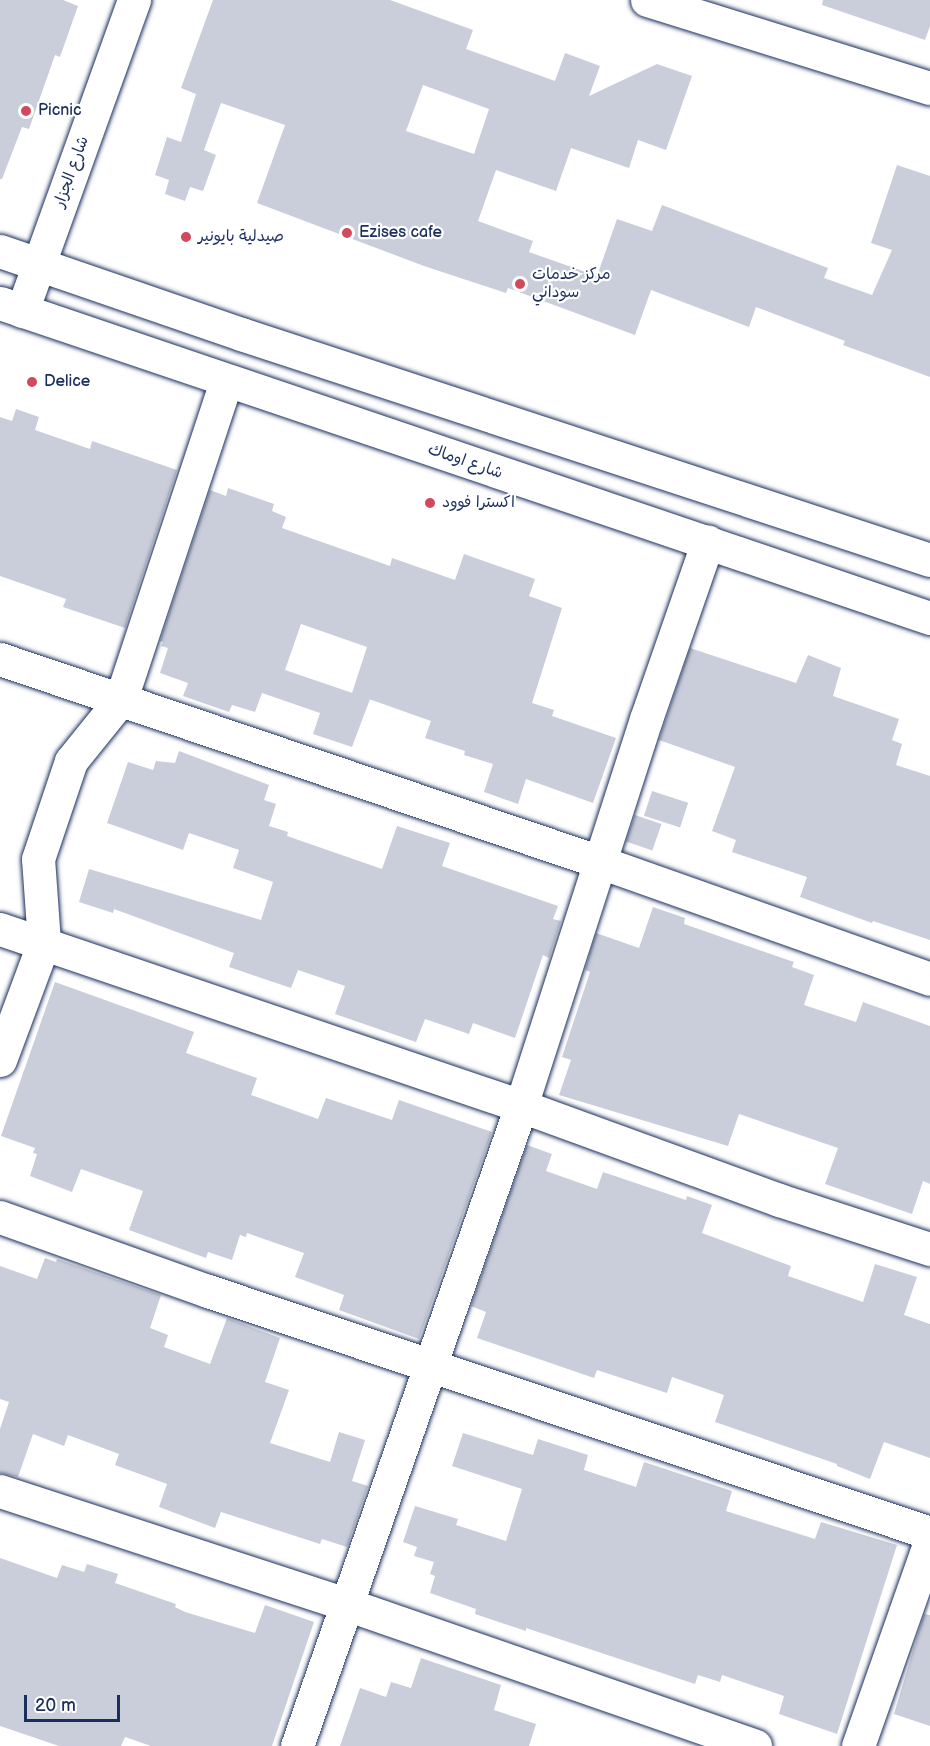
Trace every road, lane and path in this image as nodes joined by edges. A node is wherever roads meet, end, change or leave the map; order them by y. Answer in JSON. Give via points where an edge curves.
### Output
{"nodes":[{"id":1,"x":134,"y":0,"type":"edge"},
{"id":2,"x":648,"y":0,"type":"edge"},
{"id":3,"x":930,"y":88,"type":"edge"},
{"id":4,"x":0,"y":251,"type":"edge"},
{"id":5,"x":39,"y":264,"type":"junction"},
{"id":6,"x":11,"y":307,"type":"edge"},
{"id":7,"x":226,"y":381,"type":"junction"},
{"id":8,"x":708,"y":541,"type":"junction"},
{"id":9,"x":930,"y":560,"type":"edge"},
{"id":10,"x":930,"y":618,"type":"edge"},
{"id":11,"x":0,"y":659,"type":"edge"},
{"id":12,"x":121,"y":699,"type":"junction"},
{"id":13,"x":600,"y":862,"type":"junction"},
{"id":14,"x":0,"y":929,"type":"edge"},
{"id":15,"x":44,"y":942,"type":"junction"},
{"id":16,"x":930,"y":979,"type":"edge"},
{"id":17,"x":0,"y":1060,"type":"edge"},
{"id":18,"x":520,"y":1106,"type":"junction"},
{"id":19,"x":0,"y":1216,"type":"edge"},
{"id":20,"x":930,"y":1249,"type":"edge"},
{"id":21,"x":430,"y":1364,"type":"junction"},
{"id":22,"x":0,"y":1491,"type":"edge"},
{"id":23,"x":930,"y":1533,"type":"edge"},
{"id":24,"x":930,"y":1542,"type":"edge"},
{"id":25,"x":346,"y":1604,"type":"junction"},
{"id":26,"x":297,"y":1746,"type":"edge"},
{"id":27,"x":755,"y":1746,"type":"edge"},
{"id":28,"x":858,"y":1746,"type":"edge"}],
"edges":[{"from":1,"to":5,"type":"street","name":"شارع الجزار"},
{"from":2,"to":3,"type":"street"},
{"from":4,"to":5,"type":"street"},
{"from":5,"to":6,"type":"street","name":"شارع الجزار"},
{"from":5,"to":9,"type":"street"},
{"from":6,"to":7,"type":"street","name":"شارع اوماك"},
{"from":7,"to":8,"type":"street","name":"شارع اوماك"},
{"from":7,"to":12,"type":"street"},
{"from":8,"to":10,"type":"street","name":"شارع اوماك"},
{"from":8,"to":13,"type":"street"},
{"from":11,"to":12,"type":"street"},
{"from":12,"to":13,"type":"street"},
{"from":12,"to":15,"type":"street","via":[[71,761],[38,859]]},
{"from":13,"to":16,"type":"street"},
{"from":13,"to":18,"type":"street"},
{"from":14,"to":15,"type":"street"},
{"from":15,"to":17,"type":"street"},
{"from":15,"to":18,"type":"street"},
{"from":18,"to":20,"type":"street","via":[[779,1200]]},
{"from":18,"to":21,"type":"street"},
{"from":19,"to":21,"type":"street","via":[[208,1291]]},
{"from":21,"to":23,"type":"street"},
{"from":21,"to":25,"type":"street"},
{"from":22,"to":25,"type":"street"},
{"from":24,"to":28,"type":"street"},
{"from":25,"to":26,"type":"street"},
{"from":25,"to":27,"type":"street"}]}
